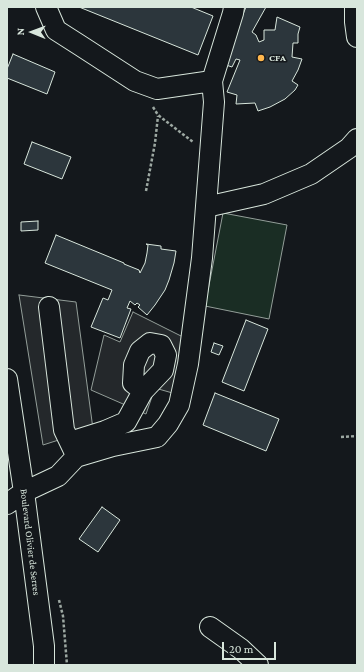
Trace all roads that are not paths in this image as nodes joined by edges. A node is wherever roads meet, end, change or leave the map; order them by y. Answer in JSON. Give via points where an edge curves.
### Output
{"nodes":[{"id":1,"x":46,"y":7,"type":"edge"},
{"id":2,"x":234,"y":7,"type":"edge"},
{"id":3,"x":355,"y":7,"type":"edge"},
{"id":4,"x":357,"y":37,"type":"edge"},
{"id":5,"x":212,"y":81,"type":"junction"},
{"id":6,"x":357,"y":139,"type":"edge"},
{"id":7,"x":206,"y":207,"type":"junction"},
{"id":8,"x":49,"y":307,"type":"dead end"},
{"id":9,"x":7,"y":379,"type":"edge"},
{"id":10,"x":143,"y":391,"type":"dead end"},
{"id":11,"x":10,"y":420,"type":"edge"},
{"id":12,"x":73,"y":449,"type":"junction"},
{"id":13,"x":24,"y":492,"type":"junction"},
{"id":14,"x":7,"y":504,"type":"edge"},
{"id":15,"x":210,"y":627,"type":"dead end"},
{"id":16,"x":44,"y":665,"type":"edge"},
{"id":17,"x":258,"y":665,"type":"edge"}],
"edges":[{"from":1,"to":5,"type":"street","via":[[56,30],[135,81],[157,89]]},
{"from":2,"to":5,"type":"street"},
{"from":3,"to":4,"type":"street"},
{"from":5,"to":7,"type":"street","via":[[214,102]]},
{"from":6,"to":7,"type":"street","via":[[349,148],[312,174],[264,194]]},
{"from":7,"to":12,"type":"street","via":[[188,364],[179,405],[157,437],[113,446]]},
{"from":8,"to":12,"type":"street","via":[[64,430]]},
{"from":9,"to":11,"type":"street","name":"Boulevard Olivier de Serres"},
{"from":10,"to":12,"type":"street","via":[[126,422]]},
{"from":11,"to":13,"type":"street","name":"Boulevard Olivier de Serres"},
{"from":12,"to":13,"type":"street","via":[[58,476]]},
{"from":13,"to":14,"type":"street"},
{"from":13,"to":16,"type":"street","name":"Boulevard Olivier de Serres","via":[[44,646]]},
{"from":15,"to":17,"type":"street"}]}
